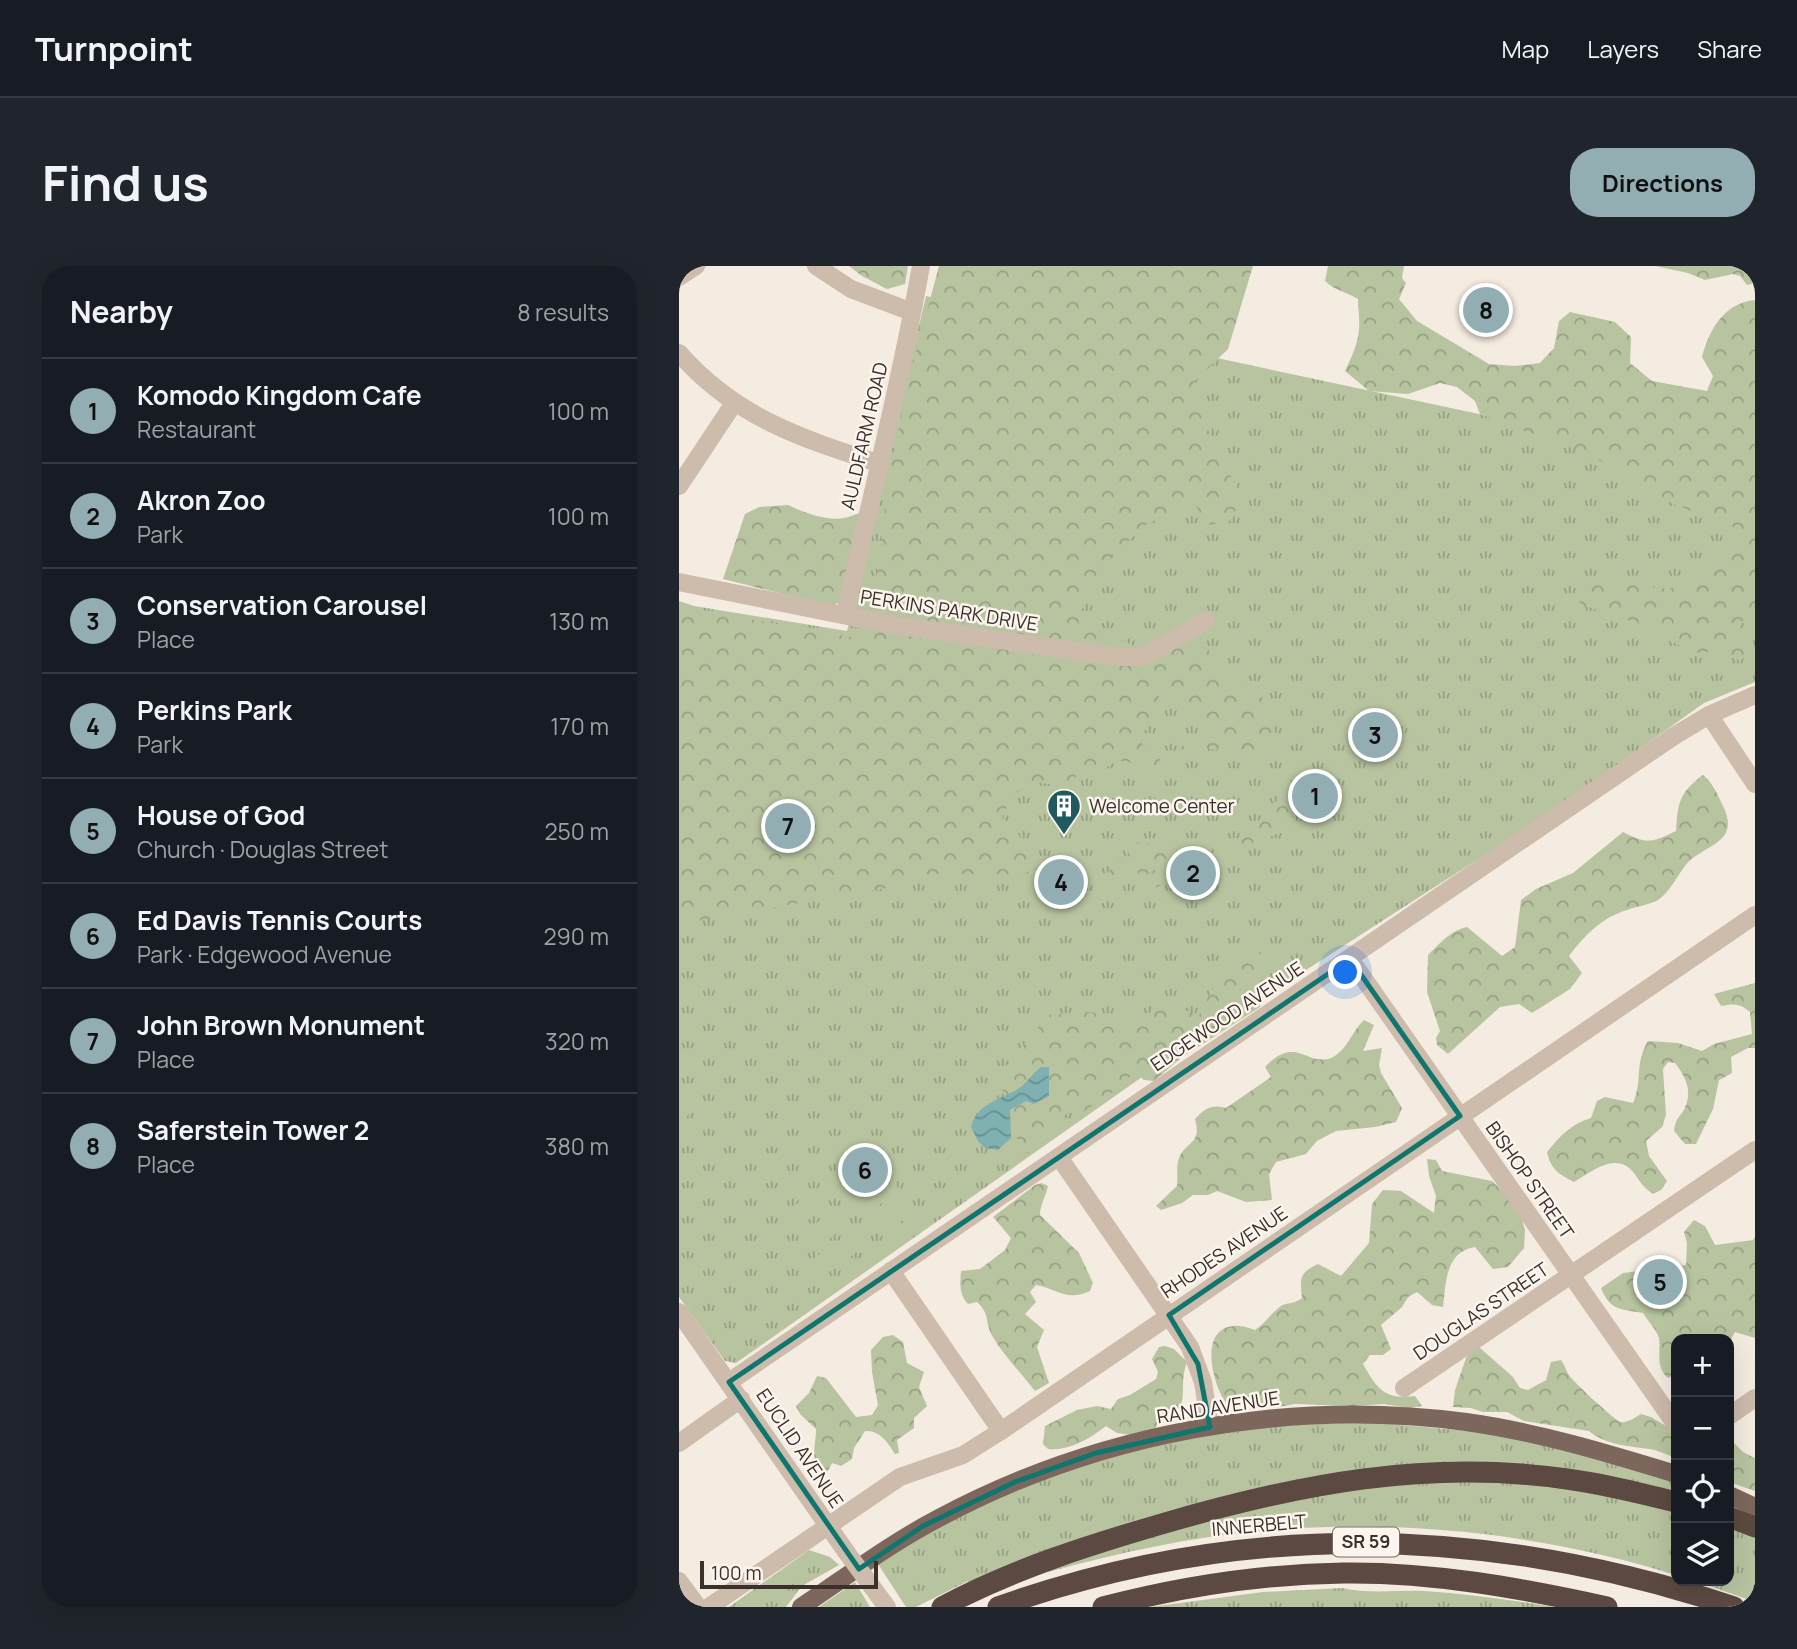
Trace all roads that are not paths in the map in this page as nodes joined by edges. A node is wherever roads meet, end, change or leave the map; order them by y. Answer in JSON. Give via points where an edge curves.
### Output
{"nodes":[{"id":1,"x":696,"y":266,"type":"edge"},
{"id":2,"x":816,"y":266,"type":"edge"},
{"id":3,"x":921,"y":266,"type":"edge"},
{"id":4,"x":679,"y":277,"type":"edge"},
{"id":5,"x":912,"y":312,"type":"junction"},
{"id":6,"x":679,"y":353,"type":"edge"},
{"id":7,"x":734,"y":403,"type":"junction"},
{"id":8,"x":880,"y":464,"type":"junction"},
{"id":9,"x":679,"y":486,"type":"edge"},
{"id":10,"x":679,"y":582,"type":"edge"},
{"id":11,"x":845,"y":614,"type":"junction"},
{"id":12,"x":1205,"y":621,"type":"dead end"},
{"id":13,"x":1755,"y":695,"type":"edge"},
{"id":14,"x":1709,"y":715,"type":"junction"},
{"id":15,"x":1755,"y":784,"type":"edge"},
{"id":16,"x":1755,"y":915,"type":"edge"},
{"id":17,"x":1350,"y":959,"type":"junction"},
{"id":18,"x":1460,"y":1116,"type":"junction"},
{"id":19,"x":1755,"y":1150,"type":"edge"},
{"id":20,"x":1059,"y":1157,"type":"junction"},
{"id":21,"x":891,"y":1271,"type":"junction"},
{"id":22,"x":1571,"y":1276,"type":"junction"},
{"id":23,"x":679,"y":1312,"type":"edge"},
{"id":24,"x":1169,"y":1315,"type":"junction"},
{"id":25,"x":1404,"y":1388,"type":"dead end"},
{"id":26,"x":735,"y":1391,"type":"junction"},
{"id":27,"x":1755,"y":1398,"type":"edge"},
{"id":28,"x":1734,"y":1413,"type":"edge"},
{"id":29,"x":1671,"y":1418,"type":"edge"},
{"id":30,"x":1210,"y":1427,"type":"junction"},
{"id":31,"x":679,"y":1430,"type":"edge"},
{"id":32,"x":1001,"y":1431,"type":"junction"},
{"id":33,"x":679,"y":1443,"type":"edge"},
{"id":34,"x":1671,"y":1473,"type":"edge"},
{"id":35,"x":1734,"y":1497,"type":"edge"},
{"id":36,"x":1671,"y":1501,"type":"edge"},
{"id":37,"x":1755,"y":1507,"type":"edge"},
{"id":38,"x":1734,"y":1519,"type":"edge"},
{"id":39,"x":828,"y":1527,"type":"junction"},
{"id":40,"x":1755,"y":1527,"type":"edge"},
{"id":41,"x":679,"y":1580,"type":"edge"},
{"id":42,"x":698,"y":1607,"type":"edge"},
{"id":43,"x":709,"y":1607,"type":"edge"},
{"id":44,"x":801,"y":1607,"type":"edge"},
{"id":45,"x":887,"y":1607,"type":"edge"},
{"id":46,"x":942,"y":1607,"type":"edge"},
{"id":47,"x":998,"y":1607,"type":"edge"},
{"id":48,"x":1103,"y":1607,"type":"edge"},
{"id":49,"x":1607,"y":1607,"type":"edge"},
{"id":50,"x":1734,"y":1607,"type":"edge"}],
"edges":[{"from":1,"to":4,"type":"street"},
{"from":2,"to":5,"type":"street","via":[[851,289]]},
{"from":3,"to":5,"type":"street","name":"AULDFARM ROAD"},
{"from":5,"to":8,"type":"street","name":"AULDFARM ROAD"},
{"from":6,"to":7,"type":"street"},
{"from":7,"to":8,"type":"street","via":[[798,436]]},
{"from":7,"to":9,"type":"street"},
{"from":8,"to":11,"type":"street","name":"AULDFARM ROAD"},
{"from":10,"to":11,"type":"street","name":"PERKINS PARK DRIVE"},
{"from":11,"to":12,"type":"street","name":"PERKINS PARK DRIVE","via":[[1118,657],[1149,654]]},
{"from":13,"to":14,"type":"street","name":"EDGEWOOD AVENUE"},
{"from":14,"to":15,"type":"street"},
{"from":14,"to":17,"type":"street","name":"EDGEWOOD AVENUE"},
{"from":16,"to":18,"type":"street","name":"RHODES AVENUE"},
{"from":17,"to":18,"type":"street","name":"BISHOP STREET"},
{"from":17,"to":20,"type":"street","name":"EDGEWOOD AVENUE"},
{"from":18,"to":22,"type":"street","name":"BISHOP STREET"},
{"from":18,"to":24,"type":"street","name":"RHODES AVENUE"},
{"from":19,"to":22,"type":"street","name":"DOUGLAS STREET"},
{"from":20,"to":21,"type":"street","name":"EDGEWOOD AVENUE"},
{"from":20,"to":24,"type":"street"},
{"from":21,"to":26,"type":"street","name":"EDGEWOOD AVENUE"},
{"from":21,"to":32,"type":"street"},
{"from":22,"to":25,"type":"street","name":"DOUGLAS STREET"},
{"from":22,"to":29,"type":"street","name":"BISHOP STREET"},
{"from":23,"to":26,"type":"street","name":"EUCLID AVENUE"},
{"from":24,"to":30,"type":"street","via":[[1198,1364]]},
{"from":24,"to":32,"type":"street","name":"RHODES AVENUE"},
{"from":26,"to":31,"type":"street","name":"EDGEWOOD AVENUE"},
{"from":26,"to":33,"type":"street","name":"EDGEWOOD AVENUE"},
{"from":26,"to":39,"type":"street","name":"EUCLID AVENUE"},
{"from":27,"to":28,"type":"street"},
{"from":30,"to":34,"type":"main road","name":"RAND AVENUE","via":[[1327,1415],[1428,1418],[1551,1438]]},
{"from":30,"to":44,"type":"main road","name":"RAND AVENUE","via":[[1096,1453],[1015,1482],[923,1526]]},
{"from":32,"to":39,"type":"street","name":"RHODES AVENUE","via":[[963,1455],[900,1477]]},
{"from":35,"to":37,"type":"main road"},
{"from":36,"to":46,"type":"highway","via":[[1590,1482],[1490,1472],[1406,1473],[1341,1480],[1278,1492],[1130,1533],[1032,1566]]},
{"from":38,"to":40,"type":"highway"},
{"from":39,"to":43,"type":"street","name":"RHODES AVENUE"},
{"from":39,"to":45,"type":"street","name":"EUCLID AVENUE","bridge":true},
{"from":41,"to":42,"type":"street"},
{"from":47,"to":50,"type":"highway","name":"INNERBELT","number":"SR 59","via":[[1064,1584],[1153,1562],[1256,1547],[1352,1542],[1508,1552],[1650,1581]]},
{"from":48,"to":49,"type":"highway","number":"SR 59","via":[[1263,1578],[1347,1573],[1482,1583]]}]}
